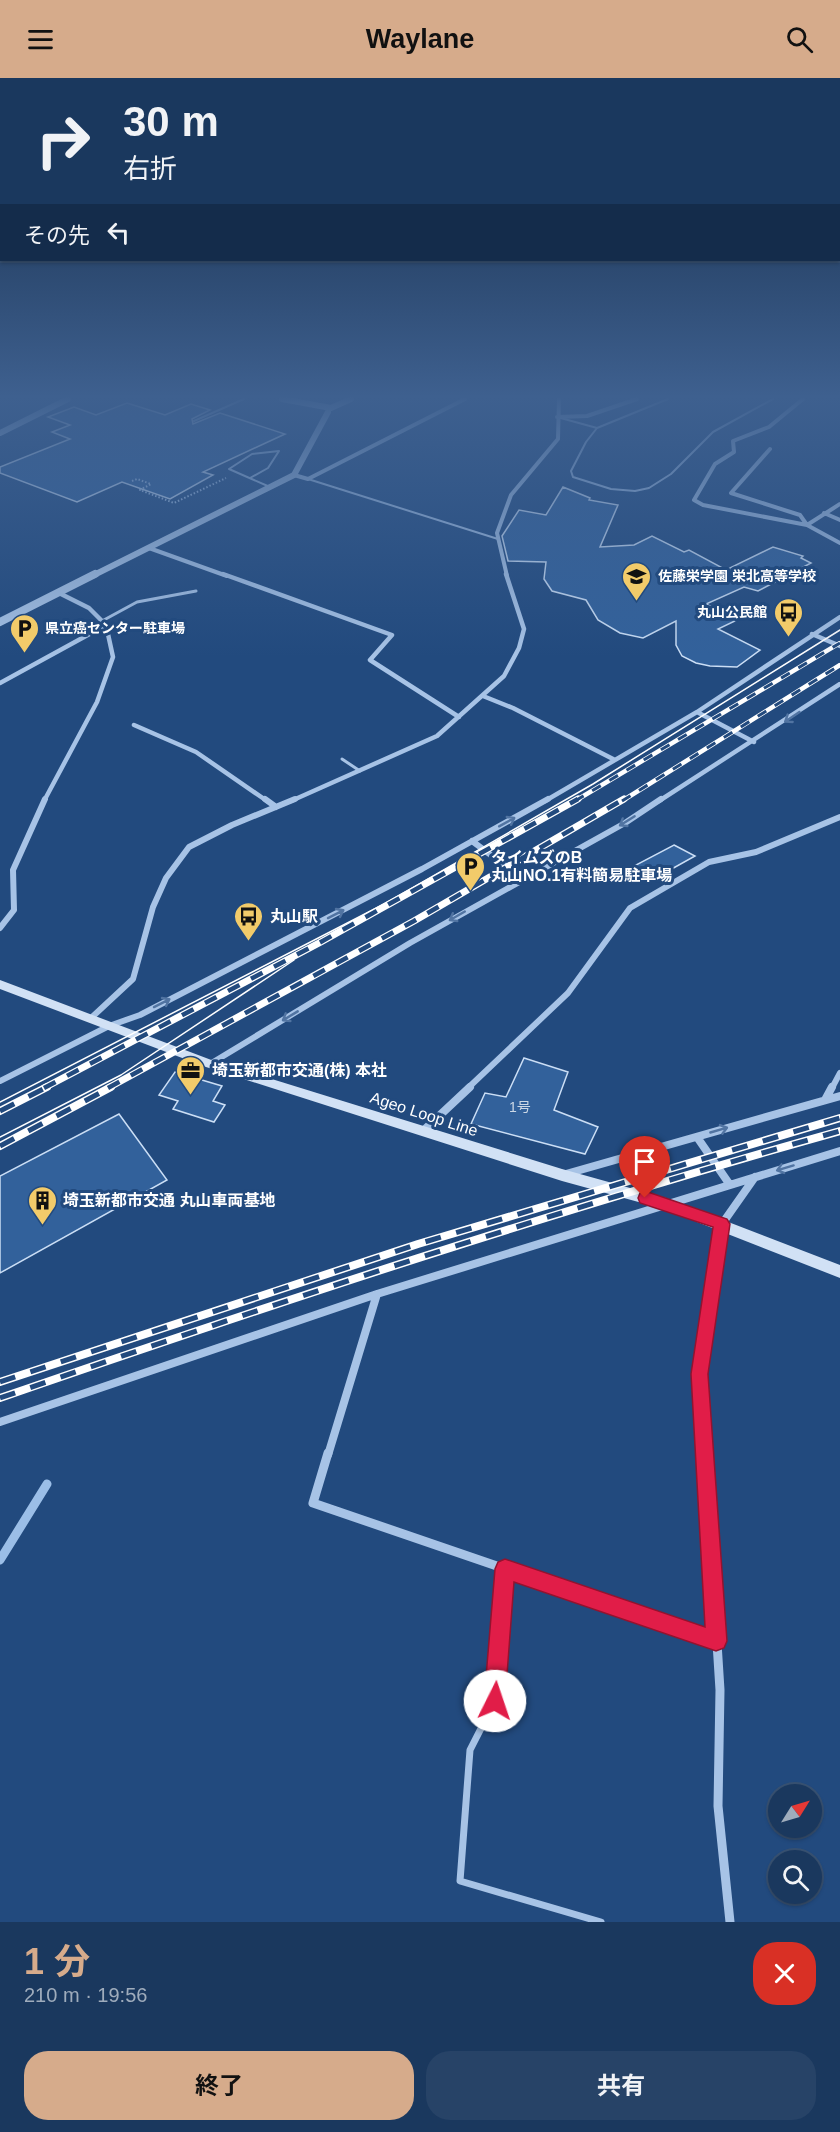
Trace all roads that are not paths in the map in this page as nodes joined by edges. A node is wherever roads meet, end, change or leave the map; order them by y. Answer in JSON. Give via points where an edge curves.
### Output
{"nodes":[{"id":1,"x":266,"y":485,"type":"edge"},
{"id":2,"x":274,"y":485,"type":"edge"},
{"id":3,"x":327,"y":485,"type":"edge"},
{"id":4,"x":519,"y":485,"type":"edge"},
{"id":5,"x":589,"y":485,"type":"edge"},
{"id":6,"x":660,"y":485,"type":"edge"},
{"id":7,"x":703,"y":485,"type":"edge"},
{"id":8,"x":738,"y":485,"type":"edge"},
{"id":9,"x":270,"y":487,"type":"junction"},
{"id":10,"x":840,"y":504,"type":"edge"},
{"id":11,"x":824,"y":513,"type":"junction"},
{"id":12,"x":840,"y":520,"type":"edge"},
{"id":13,"x":807,"y":525,"type":"junction"},
{"id":14,"x":498,"y":539,"type":"junction"},
{"id":15,"x":840,"y":543,"type":"edge"},
{"id":16,"x":149,"y":548,"type":"junction"},
{"id":17,"x":196,"y":591,"type":"dead end"},
{"id":18,"x":59,"y":593,"type":"junction"},
{"id":19,"x":840,"y":617,"type":"edge"},
{"id":20,"x":0,"y":622,"type":"edge"},
{"id":21,"x":104,"y":623,"type":"junction"},
{"id":22,"x":812,"y":634,"type":"junction"},
{"id":23,"x":840,"y":646,"type":"edge"},
{"id":24,"x":0,"y":683,"type":"edge"},
{"id":25,"x":840,"y":684,"type":"edge"},
{"id":26,"x":483,"y":696,"type":"junction"},
{"id":27,"x":697,"y":712,"type":"junction"},
{"id":28,"x":459,"y":717,"type":"junction"},
{"id":29,"x":135,"y":725,"type":"dead end"},
{"id":30,"x":753,"y":742,"type":"junction"},
{"id":31,"x":342,"y":759,"type":"dead end"},
{"id":32,"x":615,"y":760,"type":"junction"},
{"id":33,"x":360,"y":771,"type":"junction"},
{"id":34,"x":276,"y":807,"type":"junction"},
{"id":35,"x":840,"y":817,"type":"edge"},
{"id":36,"x":472,"y":841,"type":"junction"},
{"id":37,"x":523,"y":879,"type":"junction"},
{"id":38,"x":0,"y":928,"type":"edge"},
{"id":39,"x":1,"y":985,"type":"edge"},
{"id":40,"x":90,"y":1019,"type":"junction"},
{"id":41,"x":109,"y":1026,"type":"junction"},
{"id":42,"x":210,"y":1064,"type":"junction"},
{"id":43,"x":840,"y":1073,"type":"edge"},
{"id":44,"x":0,"y":1081,"type":"edge"},
{"id":45,"x":840,"y":1096,"type":"edge"},
{"id":46,"x":825,"y":1100,"type":"junction"},
{"id":47,"x":423,"y":1131,"type":"junction"},
{"id":48,"x":697,"y":1137,"type":"junction"},
{"id":49,"x":840,"y":1151,"type":"edge"},
{"id":50,"x":562,"y":1175,"type":"junction"},
{"id":51,"x":756,"y":1177,"type":"junction"},
{"id":52,"x":730,"y":1185,"type":"junction"},
{"id":53,"x":666,"y":1204,"type":"junction"},
{"id":54,"x":722,"y":1224,"type":"junction"},
{"id":55,"x":840,"y":1272,"type":"edge"},
{"id":56,"x":377,"y":1294,"type":"junction"},
{"id":57,"x":0,"y":1422,"type":"edge"},
{"id":58,"x":505,"y":1569,"type":"junction"},
{"id":59,"x":716,"y":1641,"type":"junction"},
{"id":60,"x":601,"y":1922,"type":"edge"},
{"id":61,"x":730,"y":1922,"type":"edge"}],
"edges":[{"from":1,"to":9,"type":"lane"},
{"from":2,"to":9,"type":"street"},
{"from":3,"to":14,"type":"lane"},
{"from":4,"to":14,"type":"street","via":[[502,515]]},
{"from":5,"to":6,"type":"lane","via":[[644,491]]},
{"from":7,"to":13,"type":"street","via":[[694,500],[703,506]]},
{"from":8,"to":13,"type":"street","via":[[731,493],[800,515]]},
{"from":9,"to":16,"type":"street"},
{"from":10,"to":11,"type":"street"},
{"from":11,"to":12,"type":"street"},
{"from":11,"to":13,"type":"street"},
{"from":13,"to":15,"type":"street"},
{"from":14,"to":26,"type":"street","via":[[524,629],[504,676]]},
{"from":16,"to":18,"type":"street"},
{"from":16,"to":28,"type":"street","via":[[392,635],[370,660]]},
{"from":17,"to":21,"type":"lane","via":[[137,602]]},
{"from":18,"to":20,"type":"street"},
{"from":18,"to":21,"type":"street","via":[[89,608]]},
{"from":19,"to":22,"type":"street"},
{"from":21,"to":24,"type":"street"},
{"from":21,"to":38,"type":"street","via":[[113,657],[97,702],[30,828],[13,870],[14,909]]},
{"from":22,"to":23,"type":"street"},
{"from":22,"to":27,"type":"street"},
{"from":25,"to":30,"type":"street","one_way":true},
{"from":26,"to":28,"type":"street"},
{"from":26,"to":32,"type":"street"},
{"from":27,"to":30,"type":"street"},
{"from":27,"to":32,"type":"street"},
{"from":28,"to":33,"type":"street","via":[[436,736]]},
{"from":29,"to":34,"type":"street","via":[[196,752]]},
{"from":30,"to":37,"type":"street","one_way":true,"via":[[617,828]]},
{"from":31,"to":33,"type":"lane"},
{"from":36,"to":32,"type":"street","one_way":true},
{"from":33,"to":34,"type":"street"},
{"from":34,"to":40,"type":"street","via":[[189,847],[166,878],[153,907],[132,979]]},
{"from":35,"to":47,"type":"street","via":[[756,852],[709,862],[630,908],[568,993]]},
{"from":36,"to":37,"type":"street"},
{"from":41,"to":36,"type":"street","one_way":true,"via":[[140,1015]]},
{"from":37,"to":42,"type":"street","one_way":true},
{"from":39,"to":40,"type":"main road","name":"Ageo Loop Line"},
{"from":40,"to":41,"type":"main road","name":"Ageo Loop Line"},
{"from":41,"to":42,"type":"main road","name":"Ageo Loop Line"},
{"from":41,"to":44,"type":"street"},
{"from":42,"to":47,"type":"main road","name":"Ageo Loop Line"},
{"from":43,"to":46,"type":"street"},
{"from":45,"to":46,"type":"street"},
{"from":48,"to":46,"type":"street","one_way":true},
{"from":47,"to":50,"type":"main road","name":"Ageo Loop Line"},
{"from":48,"to":50,"type":"street"},
{"from":48,"to":52,"type":"street"},
{"from":49,"to":51,"type":"street","one_way":true},
{"from":50,"to":53,"type":"main road","name":"Ageo Loop Line"},
{"from":51,"to":52,"type":"street"},
{"from":51,"to":54,"type":"street"},
{"from":52,"to":53,"type":"street"},
{"from":53,"to":54,"type":"main road","name":"Ageo Loop Line"},
{"from":53,"to":56,"type":"street"},
{"from":54,"to":55,"type":"main road","name":"Ageo Loop Line"},
{"from":54,"to":59,"type":"street","via":[[700,1374]]},
{"from":56,"to":57,"type":"street"},
{"from":56,"to":58,"type":"street","via":[[313,1503]]},
{"from":58,"to":59,"type":"street"},
{"from":58,"to":60,"type":"lane","via":[[495,1701],[470,1750],[460,1881]]},
{"from":59,"to":61,"type":"street","via":[[720,1690],[718,1806]]}]}
